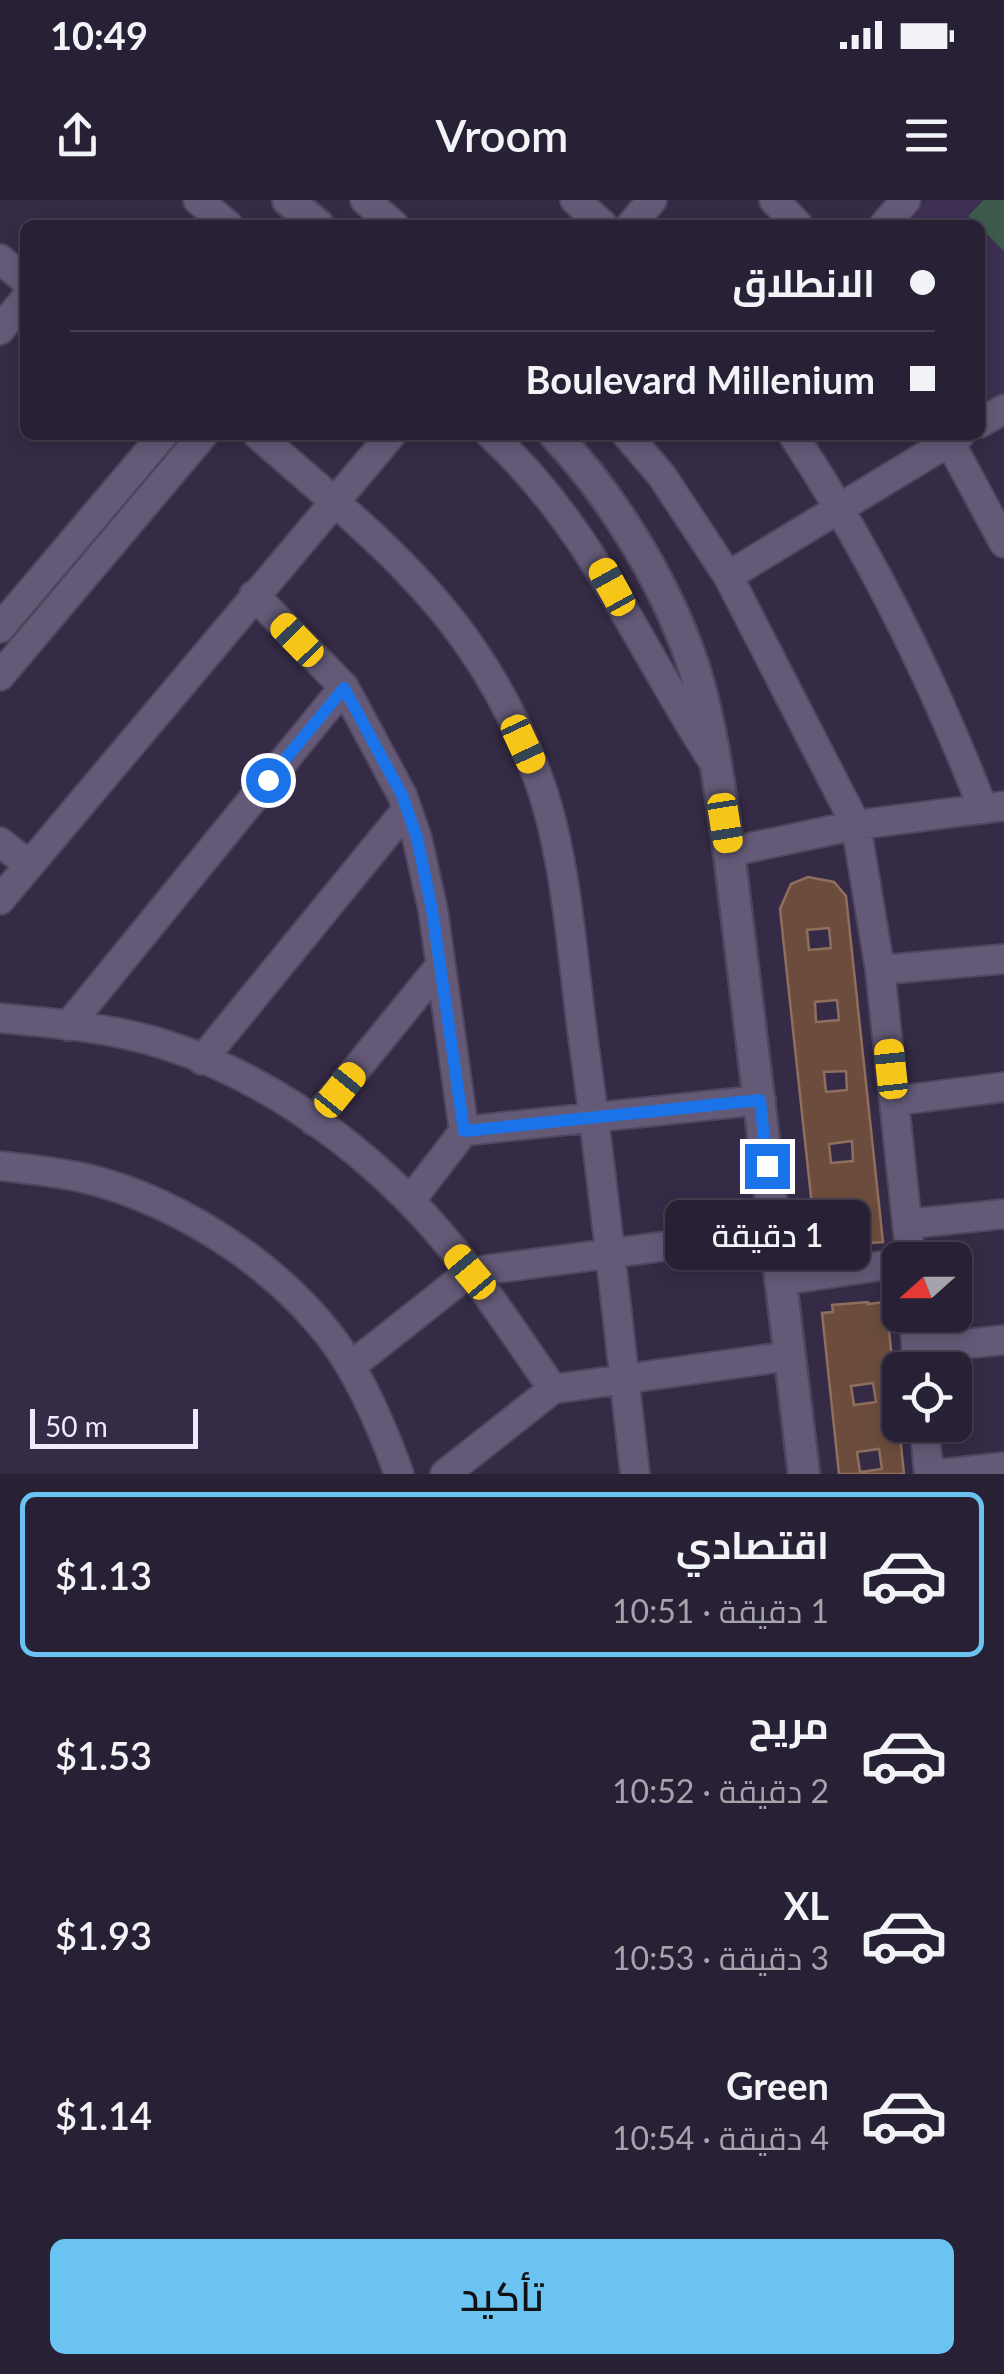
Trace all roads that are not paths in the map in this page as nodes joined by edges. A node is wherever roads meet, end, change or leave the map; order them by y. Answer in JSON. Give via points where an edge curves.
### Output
{"nodes":[{"id":1,"x":198,"y":200,"type":"edge"},
{"id":2,"x":288,"y":200,"type":"edge"},
{"id":3,"x":575,"y":200,"type":"edge"},
{"id":4,"x":652,"y":200,"type":"edge"},
{"id":5,"x":774,"y":200,"type":"edge"},
{"id":6,"x":906,"y":200,"type":"edge"},
{"id":7,"x":222,"y":220,"type":"edge"},
{"id":8,"x":312,"y":220,"type":"edge"},
{"id":9,"x":597,"y":220,"type":"edge"},
{"id":10,"x":635,"y":220,"type":"edge"},
{"id":11,"x":793,"y":220,"type":"edge"},
{"id":12,"x":888,"y":220,"type":"edge"},
{"id":13,"x":0,"y":259,"type":"edge"},
{"id":14,"x":20,"y":276,"type":"edge"},
{"id":15,"x":20,"y":305,"type":"edge"},
{"id":16,"x":0,"y":330,"type":"edge"},
{"id":17,"x":160,"y":440,"type":"edge"},
{"id":18,"x":198,"y":440,"type":"edge"},
{"id":19,"x":264,"y":440,"type":"edge"},
{"id":20,"x":387,"y":440,"type":"edge"},
{"id":21,"x":496,"y":440,"type":"edge"},
{"id":22,"x":560,"y":440,"type":"edge"},
{"id":23,"x":631,"y":440,"type":"edge"},
{"id":24,"x":795,"y":440,"type":"edge"},
{"id":25,"x":947,"y":440,"type":"edge"},
{"id":26,"x":953,"y":440,"type":"edge"},
{"id":27,"x":333,"y":500,"type":"junction"},
{"id":28,"x":842,"y":508,"type":"junction"},
{"id":29,"x":1004,"y":544,"type":"edge"},
{"id":30,"x":728,"y":576,"type":"junction"},
{"id":31,"x":254,"y":595,"type":"junction"},
{"id":32,"x":0,"y":628,"type":"edge"},
{"id":33,"x":0,"y":676,"type":"edge"},
{"id":34,"x":344,"y":688,"type":"junction"},
{"id":35,"x":716,"y":765,"type":"junction"},
{"id":36,"x":999,"y":808,"type":"edge"},
{"id":37,"x":407,"y":809,"type":"junction"},
{"id":38,"x":856,"y":825,"type":"junction"},
{"id":39,"x":0,"y":842,"type":"edge"},
{"id":40,"x":729,"y":852,"type":"junction"},
{"id":41,"x":29,"y":864,"type":"junction"},
{"id":42,"x":0,"y":900,"type":"edge"},
{"id":43,"x":1004,"y":958,"type":"edge"},
{"id":44,"x":440,"y":966,"type":"junction"},
{"id":45,"x":880,"y":970,"type":"junction"},
{"id":46,"x":0,"y":1018,"type":"edge"},
{"id":47,"x":68,"y":1026,"type":"junction"},
{"id":48,"x":202,"y":1060,"type":"junction"},
{"id":49,"x":1004,"y":1087,"type":"edge"},
{"id":50,"x":760,"y":1100,"type":"junction"},
{"id":51,"x":894,"y":1102,"type":"junction"},
{"id":52,"x":594,"y":1119,"type":"junction"},
{"id":53,"x":314,"y":1121,"type":"junction"},
{"id":54,"x":464,"y":1131,"type":"junction"},
{"id":55,"x":0,"y":1166,"type":"edge"},
{"id":56,"x":410,"y":1201,"type":"junction"},
{"id":57,"x":1004,"y":1214,"type":"edge"},
{"id":58,"x":908,"y":1224,"type":"junction"},
{"id":59,"x":773,"y":1232,"type":"junction"},
{"id":60,"x":910,"y":1242,"type":"edge"},
{"id":61,"x":610,"y":1251,"type":"junction"},
{"id":62,"x":882,"y":1266,"type":"edge"},
{"id":63,"x":470,"y":1272,"type":"junction"},
{"id":64,"x":780,"y":1281,"type":"junction"},
{"id":65,"x":1004,"y":1340,"type":"edge"},
{"id":66,"x":952,"y":1352,"type":"edge"},
{"id":67,"x":789,"y":1356,"type":"junction"},
{"id":68,"x":351,"y":1366,"type":"junction"},
{"id":69,"x":624,"y":1381,"type":"junction"},
{"id":70,"x":553,"y":1389,"type":"junction"},
{"id":71,"x":926,"y":1442,"type":"edge"},
{"id":72,"x":1004,"y":1467,"type":"edge"},
{"id":73,"x":399,"y":1474,"type":"edge"},
{"id":74,"x":445,"y":1474,"type":"edge"},
{"id":75,"x":636,"y":1474,"type":"edge"},
{"id":76,"x":804,"y":1474,"type":"edge"},
{"id":77,"x":929,"y":1474,"type":"edge"},
{"id":78,"x":939,"y":1474,"type":"edge"}],
"edges":[{"from":1,"to":7,"type":"street"},
{"from":2,"to":8,"type":"main road"},
{"from":3,"to":9,"type":"street"},
{"from":4,"to":10,"type":"street"},
{"from":5,"to":11,"type":"street"},
{"from":6,"to":12,"type":"street"},
{"from":13,"to":14,"type":"street"},
{"from":15,"to":16,"type":"street"},
{"from":17,"to":32,"type":"street"},
{"from":18,"to":33,"type":"street"},
{"from":19,"to":27,"type":"street"},
{"from":20,"to":27,"type":"street"},
{"from":21,"to":35,"type":"street","via":[[552,498],[596,560]]},
{"from":22,"to":35,"type":"main road","via":[[629,533],[664,598],[694,670]]},
{"from":23,"to":30,"type":"street"},
{"from":24,"to":28,"type":"street"},
{"from":25,"to":28,"type":"street"},
{"from":26,"to":29,"type":"street"},
{"from":27,"to":31,"type":"street"},
{"from":27,"to":52,"type":"street","via":[[419,583],[472,649],[536,771],[556,845]]},
{"from":28,"to":30,"type":"street"},
{"from":28,"to":36,"type":"street"},
{"from":30,"to":38,"type":"street"},
{"from":31,"to":34,"type":"street"},
{"from":31,"to":41,"type":"street"},
{"from":34,"to":37,"type":"street"},
{"from":34,"to":47,"type":"street"},
{"from":35,"to":40,"type":"main road"},
{"from":36,"to":38,"type":"street"},
{"from":37,"to":44,"type":"street"},
{"from":37,"to":48,"type":"street"},
{"from":38,"to":40,"type":"street"},
{"from":38,"to":45,"type":"street"},
{"from":39,"to":41,"type":"street"},
{"from":40,"to":50,"type":"main road"},
{"from":41,"to":42,"type":"street"},
{"from":43,"to":45,"type":"street"},
{"from":44,"to":53,"type":"street"},
{"from":44,"to":54,"type":"street"},
{"from":45,"to":51,"type":"street"},
{"from":46,"to":47,"type":"street"},
{"from":47,"to":48,"type":"street","via":[[166,1045]]},
{"from":48,"to":53,"type":"street"},
{"from":49,"to":51,"type":"street"},
{"from":50,"to":52,"type":"street"},
{"from":50,"to":59,"type":"main road"},
{"from":51,"to":58,"type":"street"},
{"from":52,"to":54,"type":"street"},
{"from":52,"to":61,"type":"street"},
{"from":53,"to":56,"type":"street"},
{"from":54,"to":56,"type":"street"},
{"from":55,"to":68,"type":"street","via":[[84,1178],[186,1218],[272,1276]]},
{"from":56,"to":63,"type":"street"},
{"from":57,"to":58,"type":"street"},
{"from":58,"to":60,"type":"street"},
{"from":59,"to":61,"type":"street"},
{"from":59,"to":64,"type":"main road"},
{"from":61,"to":63,"type":"street"},
{"from":61,"to":69,"type":"street"},
{"from":62,"to":64,"type":"street"},
{"from":63,"to":68,"type":"street"},
{"from":63,"to":70,"type":"street"},
{"from":64,"to":67,"type":"main road"},
{"from":65,"to":66,"type":"street"},
{"from":67,"to":69,"type":"street"},
{"from":67,"to":76,"type":"main road"},
{"from":68,"to":73,"type":"street"},
{"from":69,"to":70,"type":"street"},
{"from":69,"to":75,"type":"street"},
{"from":70,"to":74,"type":"street"},
{"from":71,"to":77,"type":"street"},
{"from":72,"to":78,"type":"street"}]}
